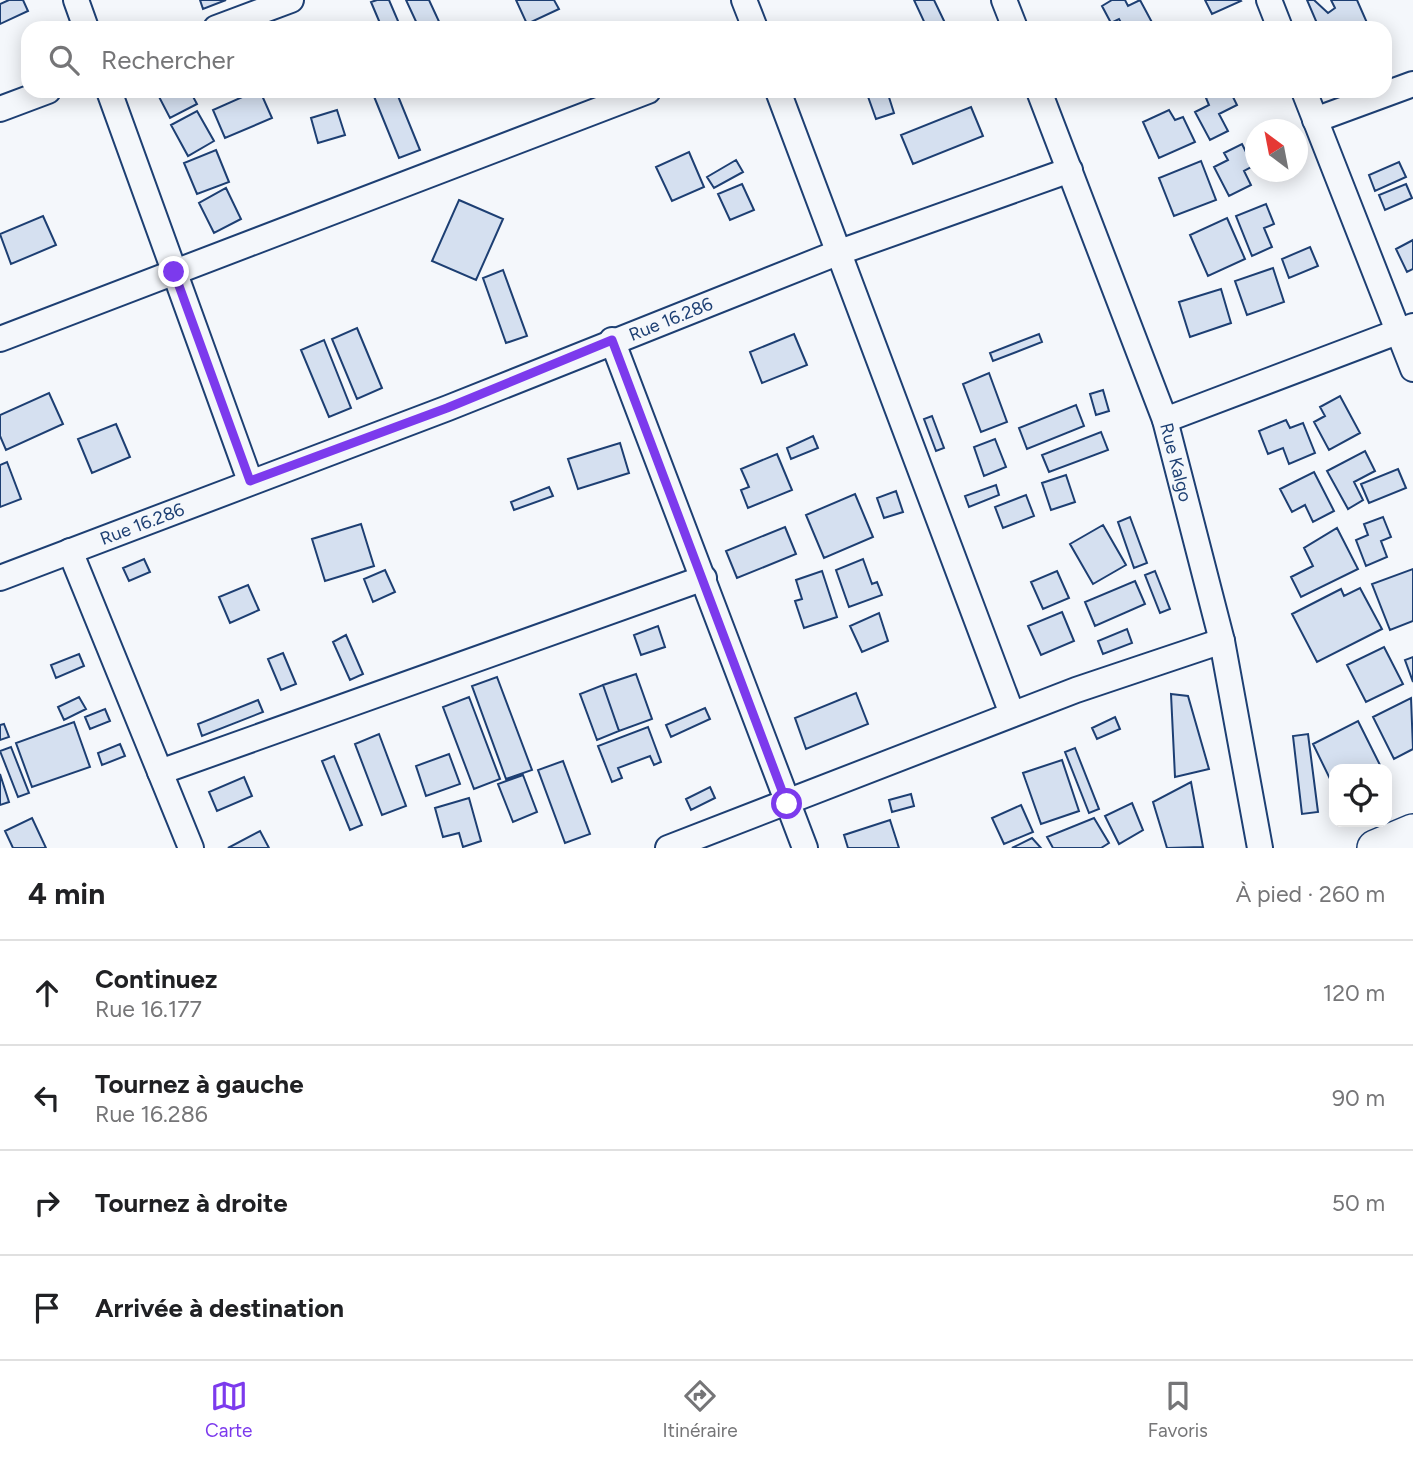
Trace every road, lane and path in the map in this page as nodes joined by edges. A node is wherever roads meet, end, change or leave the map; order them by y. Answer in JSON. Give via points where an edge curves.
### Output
{"nodes":[{"id":1,"x":76,"y":0,"type":"edge"},
{"id":2,"x":291,"y":0,"type":"edge"},
{"id":3,"x":744,"y":0,"type":"edge"},
{"id":4,"x":1004,"y":0,"type":"edge"},
{"id":5,"x":1269,"y":0,"type":"edge"},
{"id":6,"x":84,"y":21,"type":"edge"},
{"id":7,"x":235,"y":21,"type":"edge"},
{"id":8,"x":752,"y":21,"type":"edge"},
{"id":9,"x":1012,"y":21,"type":"edge"},
{"id":10,"x":1277,"y":21,"type":"edge"},
{"id":11,"x":1413,"y":84,"type":"edge"},
{"id":12,"x":1392,"y":92,"type":"edge"},
{"id":13,"x":29,"y":98,"type":"edge"},
{"id":14,"x":112,"y":98,"type":"edge"},
{"id":15,"x":630,"y":98,"type":"edge"},
{"id":16,"x":781,"y":98,"type":"edge"},
{"id":17,"x":1042,"y":98,"type":"edge"},
{"id":18,"x":1307,"y":98,"type":"edge"},
{"id":19,"x":1375,"y":98,"type":"edge"},
{"id":20,"x":0,"y":109,"type":"edge"},
{"id":21,"x":1315,"y":120,"type":"junction"},
{"id":22,"x":1070,"y":170,"type":"junction"},
{"id":23,"x":837,"y":253,"type":"junction"},
{"id":24,"x":174,"y":272,"type":"junction"},
{"id":25,"x":1406,"y":328,"type":"edge"},
{"id":26,"x":0,"y":340,"type":"edge"},
{"id":27,"x":612,"y":340,"type":"junction"},
{"id":28,"x":1413,"y":369,"type":"edge"},
{"id":29,"x":1165,"y":420,"type":"junction"},
{"id":30,"x":250,"y":481,"type":"junction"},
{"id":31,"x":70,"y":551,"type":"junction"},
{"id":32,"x":0,"y":578,"type":"edge"},
{"id":33,"x":704,"y":578,"type":"junction"},
{"id":34,"x":1222,"y":640,"type":"junction"},
{"id":35,"x":1012,"y":715,"type":"junction"},
{"id":36,"x":160,"y":772,"type":"junction"},
{"id":37,"x":787,"y":804,"type":"junction"},
{"id":38,"x":1413,"y":832,"type":"edge"},
{"id":39,"x":191,"y":848,"type":"edge"},
{"id":40,"x":668,"y":848,"type":"edge"},
{"id":41,"x":805,"y":848,"type":"edge"},
{"id":42,"x":1260,"y":848,"type":"edge"},
{"id":43,"x":1375,"y":848,"type":"edge"}],
"edges":[{"from":1,"to":6,"type":"street"},
{"from":2,"to":7,"type":"street"},
{"from":3,"to":8,"type":"street"},
{"from":4,"to":9,"type":"street"},
{"from":5,"to":10,"type":"street"},
{"from":11,"to":12,"type":"street"},
{"from":13,"to":20,"type":"street"},
{"from":14,"to":24,"type":"street"},
{"from":15,"to":24,"type":"street"},
{"from":16,"to":23,"type":"street"},
{"from":17,"to":22,"type":"street","name":"Rue Kalgo"},
{"from":18,"to":21,"type":"street"},
{"from":19,"to":21,"type":"street"},
{"from":21,"to":25,"type":"street"},
{"from":22,"to":23,"type":"street","name":"Rue 16.286"},
{"from":22,"to":29,"type":"street","name":"Rue Kalgo"},
{"from":23,"to":27,"type":"street","name":"Rue 16.286"},
{"from":23,"to":35,"type":"street"},
{"from":24,"to":26,"type":"street"},
{"from":24,"to":30,"type":"street"},
{"from":25,"to":28,"type":"street"},
{"from":25,"to":29,"type":"street"},
{"from":27,"to":30,"type":"street","name":"Rue 16.286"},
{"from":27,"to":33,"type":"street"},
{"from":29,"to":34,"type":"street","name":"Rue Kalgo"},
{"from":30,"to":31,"type":"street","name":"Rue 16.286"},
{"from":31,"to":32,"type":"street","name":"Rue 16.286"},
{"from":31,"to":36,"type":"street"},
{"from":33,"to":36,"type":"street"},
{"from":33,"to":37,"type":"street"},
{"from":34,"to":35,"type":"street"},
{"from":34,"to":42,"type":"street","name":"Rue Kalgo"},
{"from":35,"to":37,"type":"street"},
{"from":36,"to":39,"type":"street"},
{"from":37,"to":40,"type":"street"},
{"from":37,"to":41,"type":"street"},
{"from":38,"to":43,"type":"main road"}]}
